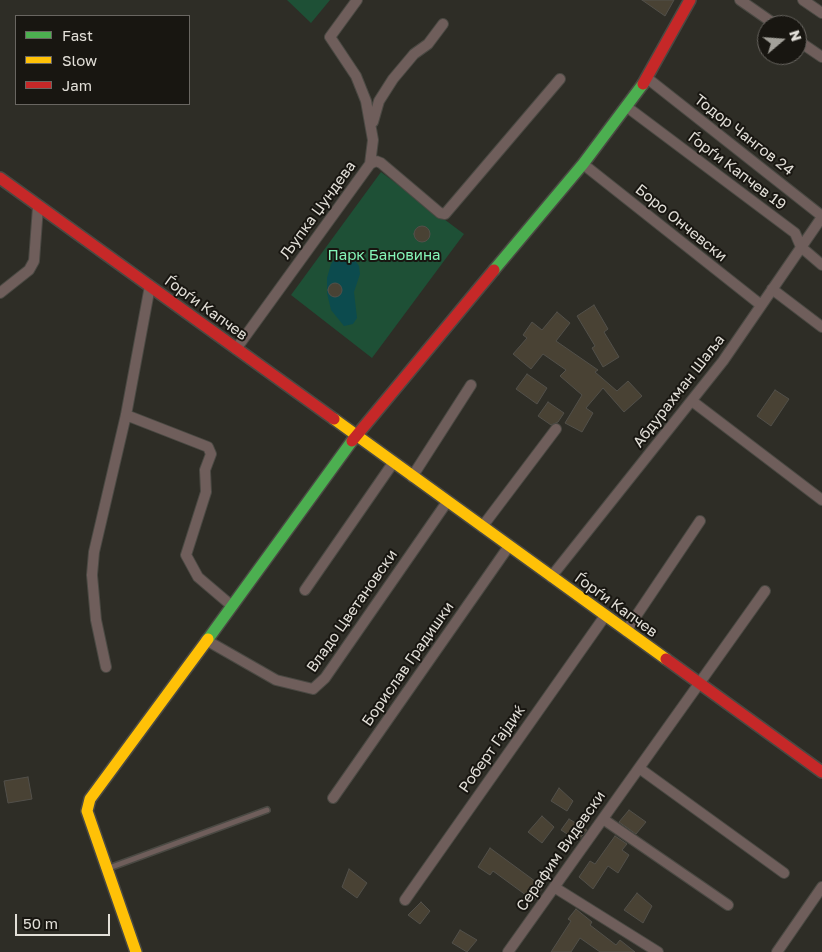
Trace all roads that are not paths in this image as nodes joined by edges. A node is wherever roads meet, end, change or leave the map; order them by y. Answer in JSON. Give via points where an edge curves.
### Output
{"nodes":[{"id":1,"x":357,"y":0,"type":"edge"},
{"id":2,"x":690,"y":0,"type":"edge"},
{"id":3,"x":740,"y":0,"type":"edge"},
{"id":4,"x":803,"y":0,"type":"edge"},
{"id":5,"x":822,"y":13,"type":"edge"},
{"id":6,"x":762,"y":15,"type":"edge"},
{"id":7,"x":443,"y":24,"type":"dead end"},
{"id":8,"x":807,"y":47,"type":"edge"},
{"id":9,"x":822,"y":57,"type":"edge"},
{"id":10,"x":560,"y":78,"type":"dead end"},
{"id":11,"x":647,"y":78,"type":"junction"},
{"id":12,"x":627,"y":107,"type":"junction"},
{"id":13,"x":372,"y":131,"type":"junction"},
{"id":14,"x":370,"y":164,"type":"junction"},
{"id":15,"x":583,"y":164,"type":"junction"},
{"id":16,"x":0,"y":178,"type":"edge"},
{"id":17,"x":38,"y":207,"type":"junction"},
{"id":18,"x":822,"y":217,"type":"edge"},
{"id":19,"x":800,"y":248,"type":"junction"},
{"id":20,"x":822,"y":265,"type":"edge"},
{"id":21,"x":150,"y":286,"type":"junction"},
{"id":22,"x":772,"y":289,"type":"junction"},
{"id":23,"x":0,"y":293,"type":"edge"},
{"id":24,"x":761,"y":306,"type":"junction"},
{"id":25,"x":822,"y":327,"type":"edge"},
{"id":26,"x":236,"y":349,"type":"junction"},
{"id":27,"x":471,"y":385,"type":"dead end"},
{"id":28,"x":692,"y":401,"type":"junction"},
{"id":29,"x":126,"y":416,"type":"junction"},
{"id":30,"x":556,"y":428,"type":"dead end"},
{"id":31,"x":356,"y":436,"type":"junction"},
{"id":32,"x":393,"y":463,"type":"junction"},
{"id":33,"x":412,"y":477,"type":"junction"},
{"id":34,"x":822,"y":500,"type":"edge"},
{"id":35,"x":447,"y":502,"type":"junction"},
{"id":36,"x":700,"y":521,"type":"dead end"},
{"id":37,"x":482,"y":527,"type":"junction"},
{"id":38,"x":509,"y":546,"type":"junction"},
{"id":39,"x":551,"y":577,"type":"junction"},
{"id":40,"x":305,"y":590,"type":"dead end"},
{"id":41,"x":765,"y":590,"type":"dead end"},
{"id":42,"x":232,"y":606,"type":"junction"},
{"id":43,"x":605,"y":616,"type":"junction"},
{"id":44,"x":626,"y":631,"type":"junction"},
{"id":45,"x":206,"y":640,"type":"junction"},
{"id":46,"x":106,"y":667,"type":"dead end"},
{"id":47,"x":699,"y":683,"type":"junction"},
{"id":48,"x":639,"y":768,"type":"junction"},
{"id":49,"x":822,"y":772,"type":"edge"},
{"id":50,"x":333,"y":798,"type":"dead end"},
{"id":51,"x":267,"y":810,"type":"dead end"},
{"id":52,"x":603,"y":819,"type":"junction"},
{"id":53,"x":106,"y":869,"type":"junction"},
{"id":54,"x":784,"y":873,"type":"dead end"},
{"id":55,"x":554,"y":887,"type":"junction"},
{"id":56,"x":822,"y":887,"type":"edge"},
{"id":57,"x":404,"y":900,"type":"dead end"},
{"id":58,"x":728,"y":905,"type":"dead end"},
{"id":59,"x":136,"y":952,"type":"edge"},
{"id":60,"x":508,"y":952,"type":"edge"},
{"id":61,"x":658,"y":952,"type":"edge"},
{"id":62,"x":777,"y":952,"type":"edge"}],
"edges":[{"from":1,"to":13,"type":"street","via":[[330,37],[356,76],[366,101]]},
{"from":2,"to":11,"type":"street"},
{"from":3,"to":6,"type":"street"},
{"from":4,"to":5,"type":"street"},
{"from":7,"to":13,"type":"street","via":[[384,91],[375,111]]},
{"from":8,"to":9,"type":"street"},
{"from":10,"to":14,"type":"street","name":"Љупка Џундева","via":[[445,214],[440,214],[381,162]]},
{"from":11,"to":12,"type":"street"},
{"from":11,"to":18,"type":"street","name":"Тодор Чангов 24"},
{"from":12,"to":15,"type":"street"},
{"from":12,"to":19,"type":"street","name":"Ѓорѓи Капчев 19","via":[[795,233]]},
{"from":13,"to":14,"type":"street"},
{"from":14,"to":26,"type":"street","name":"Љупка Џундева"},
{"from":15,"to":24,"type":"street","name":"Боро Ончевски"},
{"from":15,"to":31,"type":"street"},
{"from":16,"to":17,"type":"street","name":"Ѓорѓи Капчев"},
{"from":17,"to":21,"type":"street","name":"Ѓорѓи Капчев"},
{"from":17,"to":23,"type":"street","via":[[34,261]]},
{"from":18,"to":19,"type":"street","name":"Абдурахман Шаља"},
{"from":19,"to":20,"type":"street","name":"Ѓорѓи Капчев 19"},
{"from":19,"to":22,"type":"street","name":"Абдурахман Шаља"},
{"from":21,"to":26,"type":"street","name":"Ѓорѓи Капчев"},
{"from":21,"to":29,"type":"street"},
{"from":22,"to":24,"type":"street","name":"Абдурахман Шаља"},
{"from":22,"to":25,"type":"street"},
{"from":24,"to":28,"type":"street","name":"Абдурахман Шаља"},
{"from":26,"to":31,"type":"street","name":"Ѓорѓи Капчев"},
{"from":27,"to":33,"type":"street"},
{"from":28,"to":34,"type":"street"},
{"from":28,"to":39,"type":"street","name":"Абдурахман Шаља"},
{"from":29,"to":42,"type":"street","via":[[208,447],[206,492],[186,555],[198,577]]},
{"from":29,"to":46,"type":"street","via":[[94,552],[92,575],[96,620]]},
{"from":30,"to":37,"type":"street"},
{"from":31,"to":32,"type":"street","name":"Ѓорѓи Капчев"},
{"from":31,"to":42,"type":"street"},
{"from":32,"to":33,"type":"street","name":"Ѓорѓи Капчев"},
{"from":32,"to":40,"type":"street"},
{"from":33,"to":35,"type":"street","name":"Ѓорѓи Капчев"},
{"from":35,"to":37,"type":"street","name":"Ѓорѓи Капчев"},
{"from":35,"to":45,"type":"street","name":"Владо Цветановски","via":[[325,678],[313,689],[276,680]]},
{"from":36,"to":44,"type":"street"},
{"from":37,"to":38,"type":"street","name":"Ѓорѓи Капчев"},
{"from":38,"to":39,"type":"street","name":"Ѓорѓи Капчев"},
{"from":38,"to":50,"type":"street","name":"Борислав Градишки"},
{"from":39,"to":43,"type":"street","name":"Ѓорѓи Капчев"},
{"from":41,"to":47,"type":"street","name":"Серафим Видевски"},
{"from":42,"to":45,"type":"street"},
{"from":43,"to":44,"type":"street","name":"Ѓорѓи Капчев"},
{"from":43,"to":57,"type":"street","name":"Роберт Гајдиќ"},
{"from":44,"to":47,"type":"street","name":"Ѓорѓи Капчев"},
{"from":45,"to":53,"type":"street","via":[[90,799],[89,821]]},
{"from":47,"to":48,"type":"street","name":"Серафим Видевски"},
{"from":47,"to":49,"type":"street","name":"Ѓорѓи Капчев"},
{"from":48,"to":52,"type":"street","name":"Серафим Видевски"},
{"from":48,"to":54,"type":"street"},
{"from":51,"to":53,"type":"lane"},
{"from":52,"to":55,"type":"street","name":"Серафим Видевски"},
{"from":52,"to":58,"type":"street"},
{"from":53,"to":59,"type":"street"},
{"from":55,"to":60,"type":"street","name":"Серафим Видевски"},
{"from":55,"to":61,"type":"street"},
{"from":56,"to":62,"type":"street"}]}
